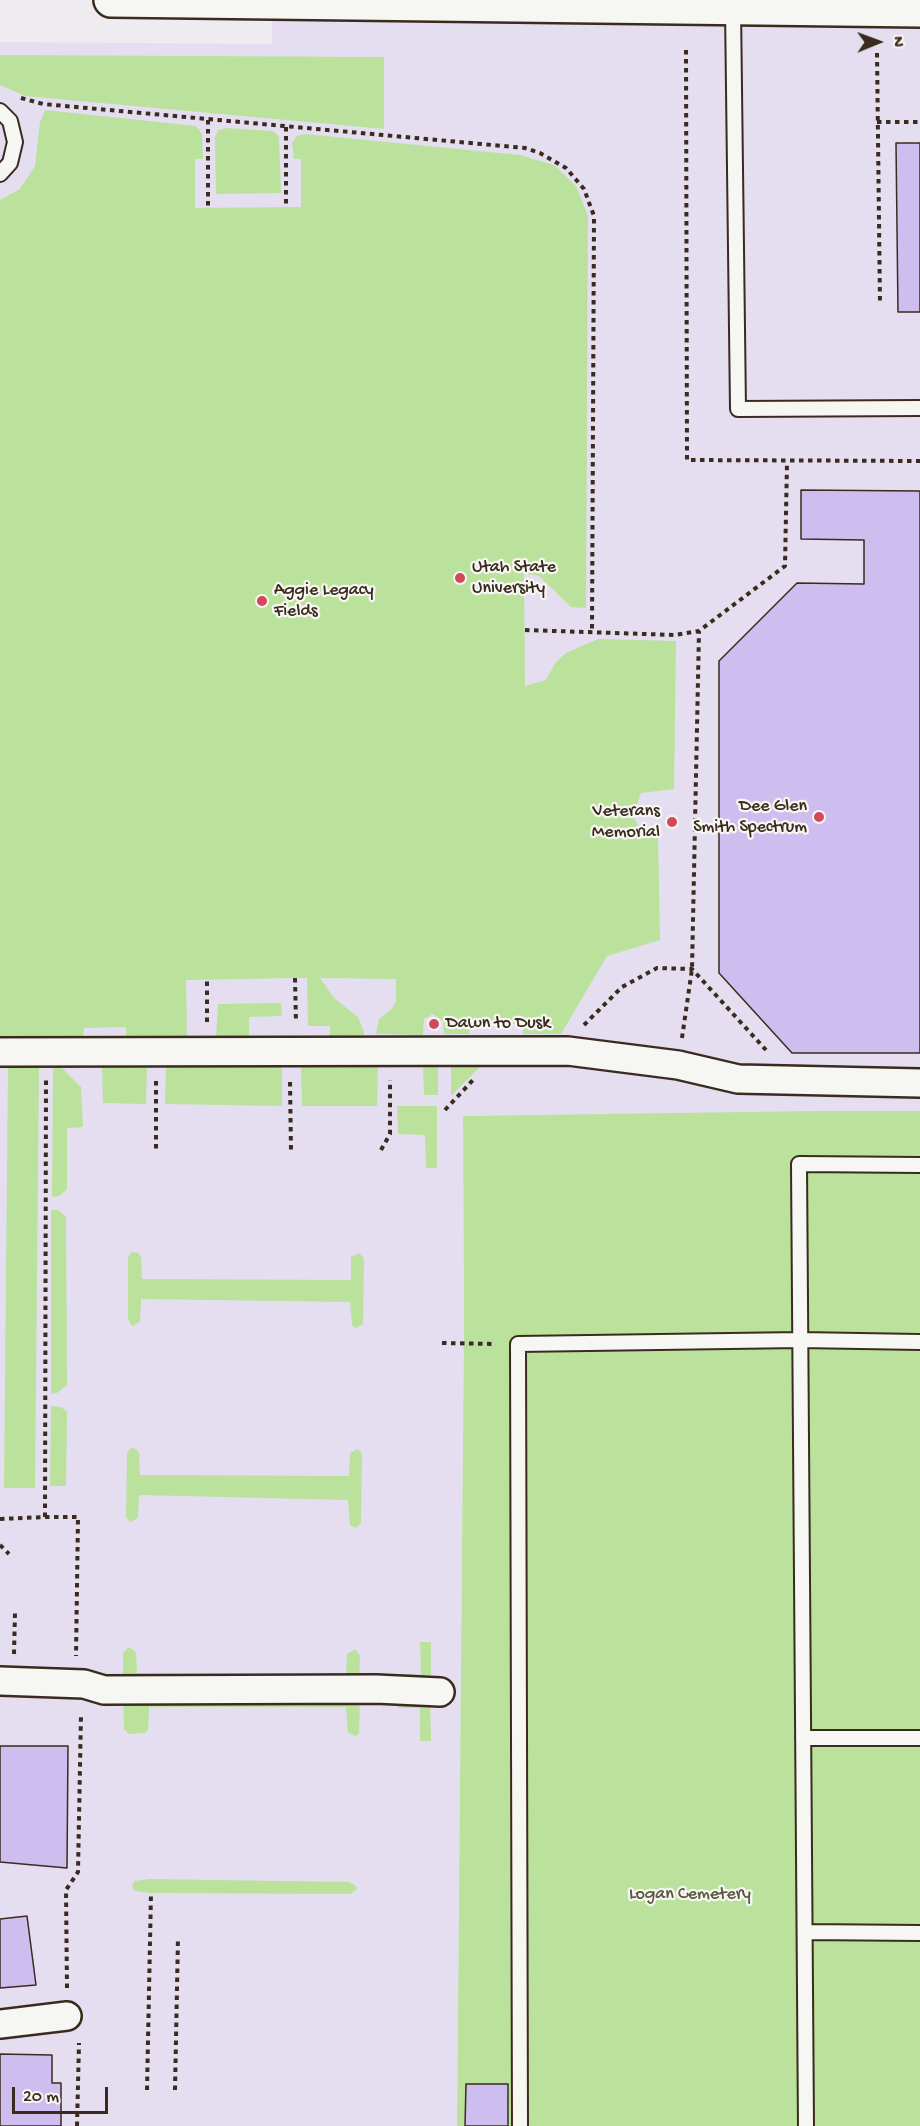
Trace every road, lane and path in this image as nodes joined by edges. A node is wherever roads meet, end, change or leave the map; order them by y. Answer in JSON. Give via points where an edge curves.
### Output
{"nodes":[{"id":1,"x":111,"y":0,"type":"edge"},
{"id":2,"x":252,"y":1,"type":"edge"},
{"id":3,"x":733,"y":8,"type":"junction"},
{"id":4,"x":920,"y":10,"type":"edge"},
{"id":5,"x":877,"y":53,"type":"dead end"},
{"id":6,"x":11,"y":96,"type":"dead end"},
{"id":7,"x":0,"y":111,"type":"edge"},
{"id":8,"x":208,"y":120,"type":"junction"},
{"id":9,"x":877,"y":122,"type":"junction"},
{"id":10,"x":920,"y":122,"type":"edge"},
{"id":11,"x":286,"y":126,"type":"junction"},
{"id":12,"x":0,"y":174,"type":"edge"},
{"id":13,"x":286,"y":207,"type":"dead end"},
{"id":14,"x":208,"y":208,"type":"dead end"},
{"id":15,"x":880,"y":304,"type":"dead end"},
{"id":16,"x":920,"y":408,"type":"edge"},
{"id":17,"x":787,"y":462,"type":"dead end"},
{"id":18,"x":525,"y":630,"type":"dead end"},
{"id":19,"x":592,"y":631,"type":"junction"},
{"id":20,"x":699,"y":631,"type":"junction"},
{"id":21,"x":692,"y":969,"type":"junction"},
{"id":22,"x":295,"y":978,"type":"dead end"},
{"id":23,"x":207,"y":980,"type":"dead end"},
{"id":24,"x":390,"y":1049,"type":"junction"},
{"id":25,"x":207,"y":1050,"type":"junction"},
{"id":26,"x":296,"y":1051,"type":"junction"},
{"id":27,"x":568,"y":1051,"type":"junction"},
{"id":28,"x":0,"y":1052,"type":"edge"},
{"id":29,"x":45,"y":1052,"type":"junction"},
{"id":30,"x":678,"y":1065,"type":"junction"},
{"id":31,"x":794,"y":1080,"type":"junction"},
{"id":32,"x":920,"y":1083,"type":"edge"},
{"id":33,"x":156,"y":1102,"type":"dead end"},
{"id":34,"x":291,"y":1106,"type":"dead end"},
{"id":35,"x":156,"y":1149,"type":"dead end"},
{"id":36,"x":291,"y":1150,"type":"dead end"},
{"id":37,"x":381,"y":1150,"type":"dead end"},
{"id":38,"x":920,"y":1165,"type":"edge"},
{"id":39,"x":800,"y":1340,"type":"junction"},
{"id":40,"x":920,"y":1342,"type":"edge"},
{"id":41,"x":442,"y":1343,"type":"dead end"},
{"id":42,"x":518,"y":1344,"type":"junction"},
{"id":43,"x":45,"y":1517,"type":"junction"},
{"id":44,"x":0,"y":1519,"type":"edge"},
{"id":45,"x":0,"y":1545,"type":"edge"},
{"id":46,"x":9,"y":1554,"type":"dead end"},
{"id":47,"x":15,"y":1612,"type":"dead end"},
{"id":48,"x":7,"y":1681,"type":"edge"},
{"id":49,"x":77,"y":1683,"type":"junction"},
{"id":50,"x":440,"y":1692,"type":"dead end"},
{"id":51,"x":803,"y":1738,"type":"junction"},
{"id":52,"x":920,"y":1738,"type":"edge"},
{"id":53,"x":151,"y":1893,"type":"dead end"},
{"id":54,"x":805,"y":1932,"type":"junction"},
{"id":55,"x":920,"y":1933,"type":"edge"},
{"id":56,"x":178,"y":1937,"type":"dead end"},
{"id":57,"x":67,"y":2016,"type":"junction"},
{"id":58,"x":0,"y":2024,"type":"edge"},
{"id":59,"x":147,"y":2090,"type":"dead end"},
{"id":60,"x":175,"y":2090,"type":"dead end"},
{"id":61,"x":77,"y":2126,"type":"edge"},
{"id":62,"x":520,"y":2126,"type":"edge"},
{"id":63,"x":806,"y":2126,"type":"edge"}],
"edges":[{"from":1,"to":2,"type":"main road"},
{"from":2,"to":3,"type":"main road"},
{"from":3,"to":4,"type":"main road"},
{"from":3,"to":16,"type":"lane","via":[[738,409]]},
{"from":5,"to":9,"type":"path"},
{"from":6,"to":8,"type":"path","via":[[43,104]]},
{"from":7,"to":12,"type":"lane","via":[[10,121],[15,142],[10,163]]},
{"from":8,"to":11,"type":"path"},
{"from":8,"to":14,"type":"path"},
{"from":9,"to":10,"type":"path"},
{"from":9,"to":15,"type":"path"},
{"from":11,"to":13,"type":"path"},
{"from":11,"to":19,"type":"path","via":[[525,148],[566,168],[584,189],[594,216]]},
{"from":17,"to":20,"type":"path","via":[[785,566]]},
{"from":18,"to":19,"type":"path"},
{"from":19,"to":20,"type":"path","via":[[675,635]]},
{"from":20,"to":21,"type":"path"},
{"from":21,"to":27,"type":"path","via":[[657,968],[622,987],[587,1019]]},
{"from":21,"to":30,"type":"path"},
{"from":21,"to":31,"type":"path"},
{"from":22,"to":26,"type":"path"},
{"from":23,"to":25,"type":"path"},
{"from":24,"to":26,"type":"street"},
{"from":24,"to":27,"type":"street"},
{"from":24,"to":37,"type":"path","via":[[390,1134]]},
{"from":25,"to":26,"type":"street"},
{"from":25,"to":29,"type":"street"},
{"from":27,"to":30,"type":"street"},
{"from":28,"to":29,"type":"street"},
{"from":29,"to":43,"type":"path"},
{"from":30,"to":31,"type":"street","via":[[738,1079]]},
{"from":31,"to":32,"type":"street"},
{"from":33,"to":35,"type":"path"},
{"from":34,"to":36,"type":"path"},
{"from":38,"to":39,"type":"lane","via":[[799,1164]]},
{"from":39,"to":40,"type":"lane"},
{"from":39,"to":42,"type":"lane"},
{"from":39,"to":51,"type":"lane"},
{"from":41,"to":42,"type":"path"},
{"from":42,"to":62,"type":"lane"},
{"from":43,"to":44,"type":"path"},
{"from":43,"to":49,"type":"path","via":[[78,1517]]},
{"from":45,"to":46,"type":"path"},
{"from":47,"to":48,"type":"path"},
{"from":48,"to":49,"type":"street"},
{"from":49,"to":50,"type":"street","via":[[104,1690]]},
{"from":49,"to":57,"type":"path","via":[[82,1733],[78,1872],[66,1890]]},
{"from":51,"to":52,"type":"lane"},
{"from":51,"to":54,"type":"lane"},
{"from":53,"to":59,"type":"path"},
{"from":54,"to":55,"type":"lane"},
{"from":54,"to":63,"type":"lane"},
{"from":56,"to":60,"type":"path"},
{"from":57,"to":58,"type":"street"},
{"from":57,"to":61,"type":"path","via":[[80,2034]]}]}
